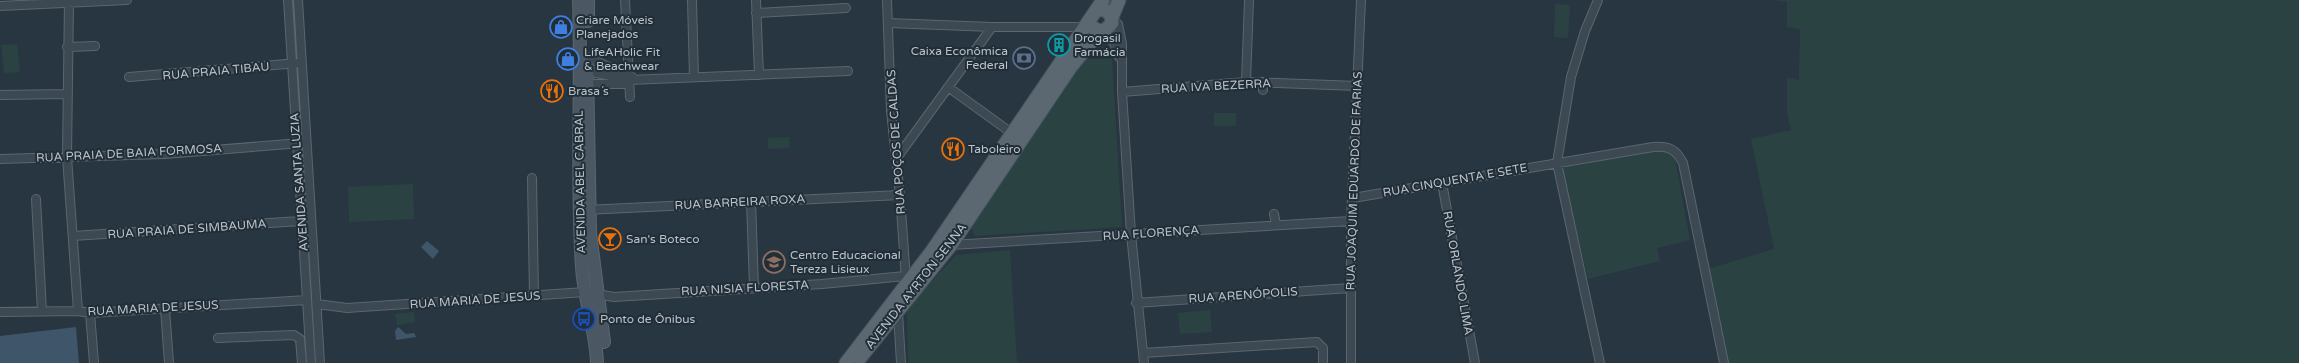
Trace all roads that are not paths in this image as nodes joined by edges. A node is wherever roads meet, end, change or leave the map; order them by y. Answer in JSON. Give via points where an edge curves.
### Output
{"nodes":[{"id":1,"x":127,"y":0,"type":"edge"},
{"id":2,"x":288,"y":0,"type":"edge"},
{"id":3,"x":298,"y":0,"type":"edge"},
{"id":4,"x":579,"y":0,"type":"edge"},
{"id":5,"x":588,"y":0,"type":"edge"},
{"id":6,"x":625,"y":0,"type":"edge"},
{"id":7,"x":692,"y":0,"type":"edge"},
{"id":8,"x":756,"y":0,"type":"edge"},
{"id":9,"x":886,"y":0,"type":"edge"},
{"id":10,"x":1249,"y":0,"type":"edge"},
{"id":11,"x":1361,"y":0,"type":"edge"},
{"id":12,"x":1598,"y":0,"type":"edge"},
{"id":13,"x":68,"y":2,"type":"edge"},
{"id":14,"x":0,"y":6,"type":"edge"},
{"id":15,"x":846,"y":8,"type":"dead end"},
{"id":16,"x":756,"y":12,"type":"junction"},
{"id":17,"x":1116,"y":13,"type":"edge"},
{"id":18,"x":1094,"y":14,"type":"edge"},
{"id":19,"x":888,"y":23,"type":"junction"},
{"id":20,"x":992,"y":27,"type":"junction"},
{"id":21,"x":1101,"y":31,"type":"junction"},
{"id":22,"x":95,"y":46,"type":"dead end"},
{"id":23,"x":67,"y":47,"type":"junction"},
{"id":24,"x":587,"y":57,"type":"junction"},
{"id":25,"x":303,"y":63,"type":"junction"},
{"id":26,"x":292,"y":64,"type":"junction"},
{"id":27,"x":1122,"y":67,"type":"junction"},
{"id":28,"x":587,"y":71,"type":"junction"},
{"id":29,"x":848,"y":71,"type":"dead end"},
{"id":30,"x":759,"y":76,"type":"junction"},
{"id":31,"x":694,"y":77,"type":"junction"},
{"id":32,"x":129,"y":78,"type":"dead end"},
{"id":33,"x":629,"y":80,"type":"junction"},
{"id":34,"x":1246,"y":82,"type":"junction"},
{"id":35,"x":588,"y":84,"type":"junction"},
{"id":36,"x":1358,"y":86,"type":"junction"},
{"id":37,"x":948,"y":87,"type":"junction"},
{"id":38,"x":1122,"y":92,"type":"junction"},
{"id":39,"x":66,"y":94,"type":"junction"},
{"id":40,"x":0,"y":95,"type":"edge"},
{"id":41,"x":630,"y":97,"type":"dead end"},
{"id":42,"x":1013,"y":134,"type":"junction"},
{"id":43,"x":306,"y":142,"type":"junction"},
{"id":44,"x":296,"y":143,"type":"junction"},
{"id":45,"x":67,"y":157,"type":"junction"},
{"id":46,"x":0,"y":159,"type":"edge"},
{"id":47,"x":896,"y":159,"type":"junction"},
{"id":48,"x":1557,"y":163,"type":"junction"},
{"id":49,"x":532,"y":178,"type":"dead end"},
{"id":50,"x":1442,"y":183,"type":"junction"},
{"id":51,"x":900,"y":195,"type":"junction"},
{"id":52,"x":1353,"y":198,"type":"junction"},
{"id":53,"x":36,"y":199,"type":"dead end"},
{"id":54,"x":750,"y":201,"type":"junction"},
{"id":55,"x":584,"y":210,"type":"junction"},
{"id":56,"x":1274,"y":214,"type":"dead end"},
{"id":57,"x":301,"y":221,"type":"junction"},
{"id":58,"x":1352,"y":221,"type":"junction"},
{"id":59,"x":1276,"y":224,"type":"junction"},
{"id":60,"x":1131,"y":234,"type":"junction"},
{"id":61,"x":73,"y":236,"type":"junction"},
{"id":62,"x":951,"y":245,"type":"junction"},
{"id":63,"x":906,"y":280,"type":"junction"},
{"id":64,"x":754,"y":287,"type":"junction"},
{"id":65,"x":1350,"y":288,"type":"junction"},
{"id":66,"x":585,"y":292,"type":"junction"},
{"id":67,"x":598,"y":295,"type":"junction"},
{"id":68,"x":534,"y":296,"type":"junction"},
{"id":69,"x":307,"y":300,"type":"junction"},
{"id":70,"x":1136,"y":303,"type":"junction"},
{"id":71,"x":317,"y":304,"type":"junction"},
{"id":72,"x":165,"y":309,"type":"junction"},
{"id":73,"x":42,"y":311,"type":"junction"},
{"id":74,"x":78,"y":311,"type":"junction"},
{"id":75,"x":0,"y":312,"type":"edge"},
{"id":76,"x":898,"y":312,"type":"junction"},
{"id":77,"x":90,"y":313,"type":"junction"},
{"id":78,"x":218,"y":338,"type":"dead end"},
{"id":79,"x":1143,"y":353,"type":"junction"},
{"id":80,"x":94,"y":363,"type":"edge"},
{"id":81,"x":169,"y":363,"type":"edge"},
{"id":82,"x":302,"y":363,"type":"edge"},
{"id":83,"x":311,"y":363,"type":"edge"},
{"id":84,"x":320,"y":363,"type":"edge"},
{"id":85,"x":597,"y":363,"type":"edge"},
{"id":86,"x":605,"y":363,"type":"edge"},
{"id":87,"x":846,"y":363,"type":"edge"},
{"id":88,"x":856,"y":363,"type":"edge"},
{"id":89,"x":901,"y":363,"type":"edge"},
{"id":90,"x":1144,"y":363,"type":"edge"},
{"id":91,"x":1323,"y":363,"type":"edge"},
{"id":92,"x":1351,"y":363,"type":"edge"},
{"id":93,"x":1475,"y":363,"type":"edge"},
{"id":94,"x":1600,"y":363,"type":"edge"},
{"id":95,"x":1724,"y":363,"type":"edge"}],
"edges":[{"from":1,"to":13,"type":"street"},
{"from":2,"to":26,"type":"street","name":"AVENIDA SANTA LUZIA"},
{"from":3,"to":25,"type":"street","name":"AVENIDA SANTA LUZIA"},
{"from":4,"to":55,"type":"main road","name":"AVENIDA ABEL CABRAL"},
{"from":5,"to":24,"type":"main road","name":"AVENIDA ABEL CABRAL"},
{"from":6,"to":33,"type":"street"},
{"from":7,"to":31,"type":"street"},
{"from":8,"to":16,"type":"street"},
{"from":9,"to":19,"type":"street","name":"RUA POÇOS DE CALDAS"},
{"from":10,"to":34,"type":"street"},
{"from":11,"to":36,"type":"street","name":"RUA JOAQUIM EDUARDO DE FARIAS"},
{"from":12,"to":48,"type":"street","via":[[1571,76]]},
{"from":13,"to":14,"type":"street"},
{"from":13,"to":23,"type":"street"},
{"from":15,"to":16,"type":"street"},
{"from":16,"to":30,"type":"street"},
{"from":17,"to":18,"type":"main road","via":[[1106,10]]},
{"from":17,"to":21,"type":"main road","name":"AVENIDA AYRTON SENNA","via":[[1108,28]]},
{"from":17,"to":27,"type":"street","via":[[1122,44]]},
{"from":18,"to":20,"type":"street"},
{"from":18,"to":21,"type":"main road","via":[[1092,26]]},
{"from":18,"to":42,"type":"main road","name":"AVENIDA AYRTON SENNA"},
{"from":19,"to":20,"type":"street"},
{"from":19,"to":47,"type":"street","name":"RUA POÇOS DE CALDAS","via":[[891,111]]},
{"from":20,"to":37,"type":"street"},
{"from":21,"to":27,"type":"street","via":[[1116,46]]},
{"from":21,"to":62,"type":"main road","name":"AVENIDA AYRTON SENNA","via":[[1070,68]]},
{"from":22,"to":23,"type":"street"},
{"from":23,"to":39,"type":"street"},
{"from":24,"to":28,"type":"main road","name":"AVENIDA ABEL CABRAL"},
{"from":24,"to":33,"type":"street"},
{"from":25,"to":26,"type":"street","name":"RUA PRAIA TIBAU"},
{"from":25,"to":43,"type":"street","name":"AVENIDA SANTA LUZIA"},
{"from":26,"to":32,"type":"street","name":"RUA PRAIA TIBAU"},
{"from":26,"to":44,"type":"street","name":"AVENIDA SANTA LUZIA"},
{"from":27,"to":38,"type":"street"},
{"from":28,"to":33,"type":"street"},
{"from":28,"to":35,"type":"main road","name":"AVENIDA ABEL CABRAL"},
{"from":29,"to":30,"type":"street"},
{"from":30,"to":31,"type":"street"},
{"from":31,"to":33,"type":"street"},
{"from":33,"to":35,"type":"street"},
{"from":33,"to":41,"type":"street"},
{"from":34,"to":36,"type":"street","name":"RUA IVA BEZERRA","via":[[1263,86]]},
{"from":34,"to":38,"type":"street","name":"RUA IVA BEZERRA"},
{"from":35,"to":55,"type":"main road","name":"AVENIDA ABEL CABRAL"},
{"from":36,"to":52,"type":"street","name":"RUA JOAQUIM EDUARDO DE FARIAS"},
{"from":37,"to":42,"type":"street"},
{"from":37,"to":47,"type":"street"},
{"from":38,"to":60,"type":"street"},
{"from":39,"to":40,"type":"street"},
{"from":39,"to":45,"type":"street"},
{"from":42,"to":63,"type":"main road","name":"AVENIDA AYRTON SENNA","via":[[932,251]]},
{"from":43,"to":44,"type":"street","name":"RUA PRAIA DE BAIA FORMOSA"},
{"from":43,"to":71,"type":"street","name":"AVENIDA SANTA LUZIA"},
{"from":44,"to":45,"type":"street","name":"RUA PRAIA DE BAIA FORMOSA","via":[[165,154]]},
{"from":44,"to":57,"type":"street","name":"AVENIDA SANTA LUZIA"},
{"from":45,"to":46,"type":"street","name":"RUA PRAIA DE BAIA FORMOSA"},
{"from":45,"to":61,"type":"street"},
{"from":47,"to":51,"type":"street","name":"RUA POÇOS DE CALDAS"},
{"from":48,"to":50,"type":"street","name":"RUA CINQUENTA E SETE"},
{"from":48,"to":94,"type":"street"},
{"from":48,"to":95,"type":"street","name":"RUA CINQUENTA E SETE","via":[[1664,146],[1674,150],[1683,163],[1708,307]]},
{"from":49,"to":68,"type":"street"},
{"from":50,"to":52,"type":"street","name":"RUA CINQUENTA E SETE"},
{"from":50,"to":93,"type":"street","name":"RUA ORLANDO LIMA"},
{"from":51,"to":54,"type":"street","name":"RUA BARREIRA ROXA"},
{"from":51,"to":63,"type":"street","name":"RUA POÇOS DE CALDAS"},
{"from":52,"to":58,"type":"street","name":"RUA JOAQUIM EDUARDO DE FARIAS"},
{"from":53,"to":73,"type":"street"},
{"from":54,"to":55,"type":"street","name":"RUA BARREIRA ROXA"},
{"from":54,"to":64,"type":"street"},
{"from":55,"to":66,"type":"main road","name":"AVENIDA ABEL CABRAL"},
{"from":55,"to":67,"type":"main road","name":"AVENIDA ABEL CABRAL"},
{"from":56,"to":59,"type":"street"},
{"from":57,"to":61,"type":"street","name":"RUA PRAIA DE SIMBAUMA"},
{"from":57,"to":69,"type":"street","name":"AVENIDA SANTA LUZIA"},
{"from":58,"to":59,"type":"street","name":"RUA FLORENÇA"},
{"from":58,"to":65,"type":"street","name":"RUA JOAQUIM EDUARDO DE FARIAS"},
{"from":59,"to":60,"type":"street","name":"RUA FLORENÇA"},
{"from":60,"to":62,"type":"street","name":"RUA FLORENÇA"},
{"from":60,"to":70,"type":"street"},
{"from":61,"to":74,"type":"street"},
{"from":62,"to":76,"type":"main road","name":"AVENIDA AYRTON SENNA"},
{"from":63,"to":64,"type":"street","name":"RUA NISIA FLORESTA"},
{"from":63,"to":87,"type":"main road","name":"AVENIDA AYRTON SENNA"},
{"from":64,"to":67,"type":"street","name":"RUA NISIA FLORESTA","via":[[614,297]]},
{"from":65,"to":70,"type":"street","name":"RUA ARENÓPOLIS"},
{"from":65,"to":92,"type":"street","name":"RUA JOAQUIM EDUARDO DE FARIAS"},
{"from":66,"to":67,"type":"street","name":"RUA NISIA FLORESTA"},
{"from":66,"to":68,"type":"street","name":"RUA MARIA DE JESUS"},
{"from":66,"to":85,"type":"main road","name":"AVENIDA ABEL CABRAL","via":[[595,334]]},
{"from":67,"to":86,"type":"main road","name":"AVENIDA ABEL CABRAL"},
{"from":68,"to":71,"type":"street","name":"RUA MARIA DE JESUS","via":[[347,308]]},
{"from":69,"to":72,"type":"street","name":"RUA MARIA DE JESUS"},
{"from":69,"to":83,"type":"street","name":"AVENIDA SANTA LUZIA"},
{"from":70,"to":79,"type":"street"},
{"from":71,"to":84,"type":"street","name":"AVENIDA SANTA LUZIA"},
{"from":72,"to":77,"type":"street","name":"RUA MARIA DE JESUS"},
{"from":72,"to":81,"type":"street"},
{"from":73,"to":74,"type":"street","name":"RUA MARIA DE JESUS"},
{"from":73,"to":75,"type":"street","name":"RUA MARIA DE JESUS"},
{"from":74,"to":77,"type":"street","name":"RUA MARIA DE JESUS"},
{"from":76,"to":88,"type":"main road","name":"AVENIDA AYRTON SENNA"},
{"from":76,"to":89,"type":"street"},
{"from":77,"to":80,"type":"street"},
{"from":78,"to":82,"type":"street","via":[[294,335],[300,339]]},
{"from":79,"to":90,"type":"street"},
{"from":79,"to":91,"type":"street","via":[[1319,343],[1323,348]]}]}
